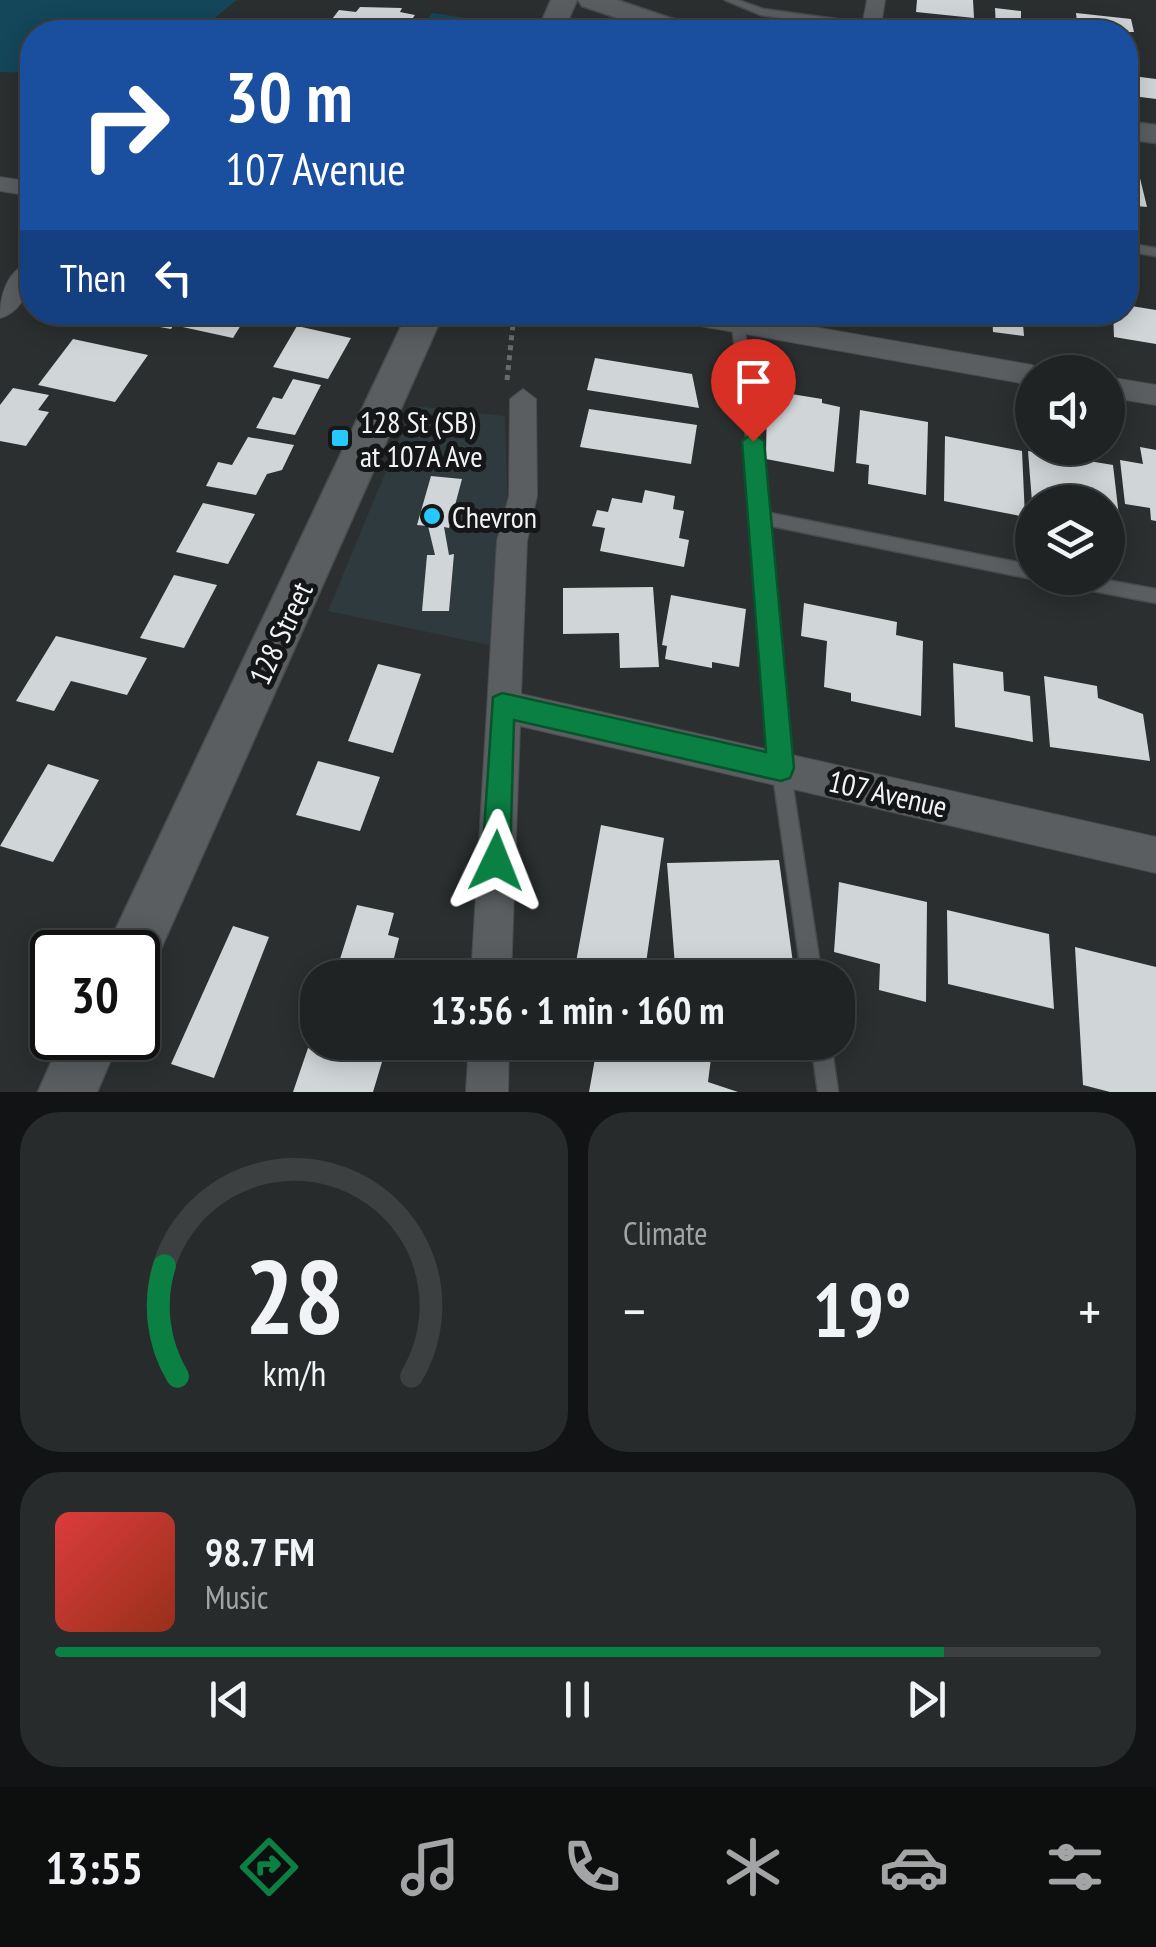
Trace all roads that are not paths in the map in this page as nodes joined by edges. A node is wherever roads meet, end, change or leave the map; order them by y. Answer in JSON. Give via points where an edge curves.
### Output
{"nodes":[{"id":1,"x":590,"y":0,"type":"edge"},
{"id":2,"x":730,"y":0,"type":"edge"},
{"id":3,"x":649,"y":20,"type":"edge"},
{"id":4,"x":810,"y":20,"type":"edge"},
{"id":5,"x":20,"y":285,"type":"edge"},
{"id":6,"x":0,"y":309,"type":"edge"},
{"id":7,"x":420,"y":325,"type":"edge"},
{"id":8,"x":733,"y":325,"type":"edge"},
{"id":9,"x":738,"y":326,"type":"junction"},
{"id":10,"x":1015,"y":372,"type":"edge"},
{"id":11,"x":1125,"y":390,"type":"edge"},
{"id":12,"x":515,"y":393,"type":"road end"},
{"id":13,"x":1156,"y":396,"type":"edge"},
{"id":14,"x":762,"y":518,"type":"junction"},
{"id":15,"x":1015,"y":569,"type":"edge"},
{"id":16,"x":1125,"y":590,"type":"edge"},
{"id":17,"x":1156,"y":596,"type":"edge"},
{"id":18,"x":502,"y":706,"type":"junction"},
{"id":19,"x":781,"y":768,"type":"junction"},
{"id":20,"x":1156,"y":855,"type":"edge"},
{"id":21,"x":142,"y":930,"type":"edge"},
{"id":22,"x":493,"y":960,"type":"edge"},
{"id":23,"x":809,"y":960,"type":"edge"},
{"id":24,"x":82,"y":1060,"type":"edge"},
{"id":25,"x":488,"y":1060,"type":"edge"},
{"id":26,"x":824,"y":1060,"type":"edge"},
{"id":27,"x":67,"y":1092,"type":"edge"},
{"id":28,"x":487,"y":1092,"type":"edge"},
{"id":29,"x":828,"y":1092,"type":"edge"}],
"edges":[{"from":1,"to":3,"type":"main road"},
{"from":2,"to":4,"type":"lane"},
{"from":5,"to":6,"type":"street"},
{"from":7,"to":21,"type":"main road","name":"128 Street"},
{"from":8,"to":9,"type":"street"},
{"from":9,"to":10,"type":"street"},
{"from":9,"to":14,"type":"lane"},
{"from":11,"to":13,"type":"street"},
{"from":12,"to":18,"type":"street","via":[[522,496],[512,541]]},
{"from":14,"to":15,"type":"lane"},
{"from":14,"to":19,"type":"lane"},
{"from":16,"to":17,"type":"lane"},
{"from":18,"to":19,"type":"street","name":"107 Avenue"},
{"from":18,"to":22,"type":"street"},
{"from":19,"to":20,"type":"street","name":"107 Avenue"},
{"from":19,"to":23,"type":"lane"},
{"from":24,"to":27,"type":"main road"},
{"from":25,"to":28,"type":"street"},
{"from":26,"to":29,"type":"lane"}]}
